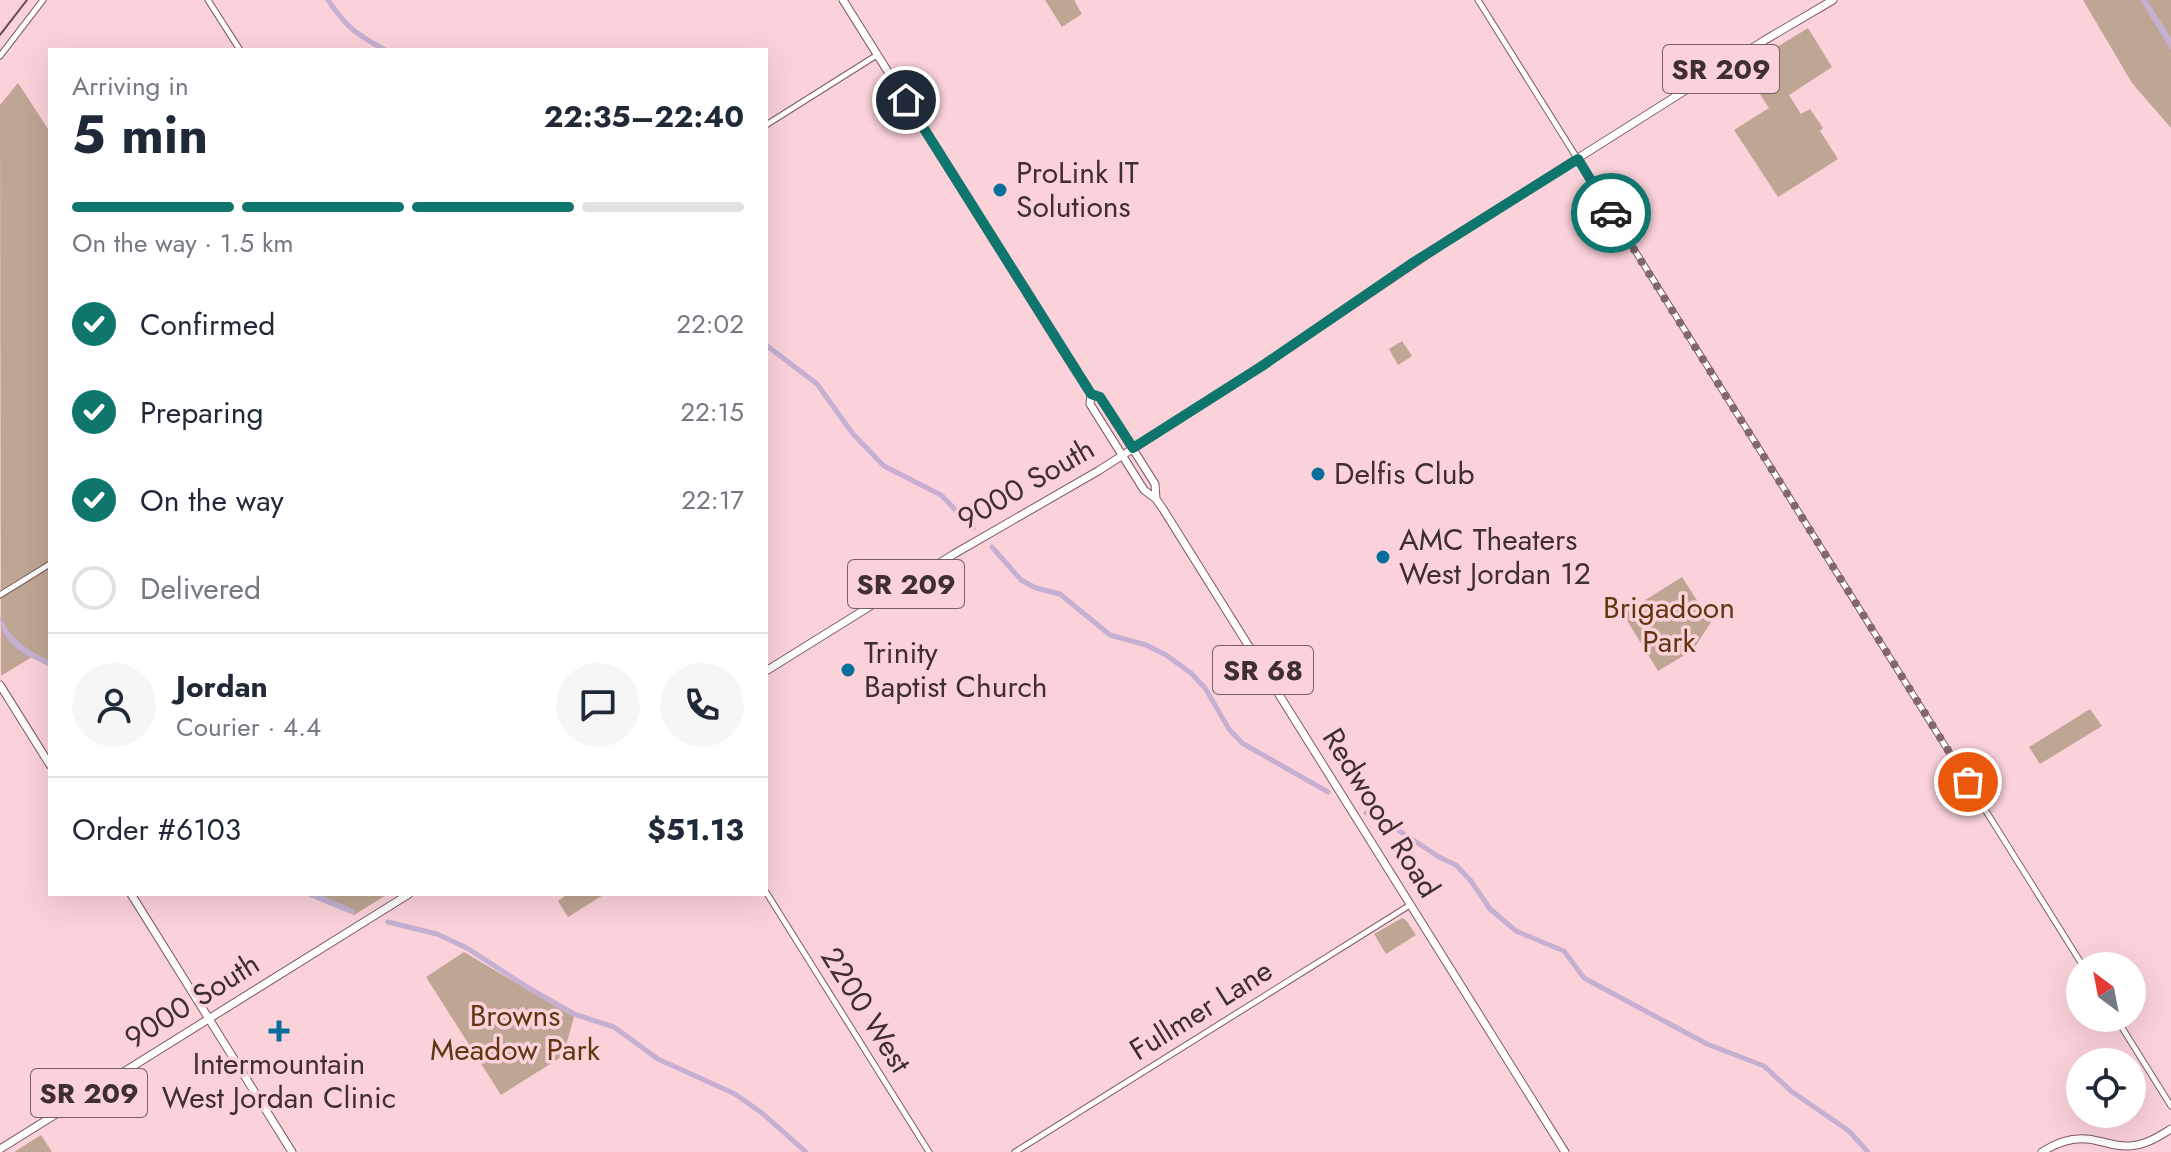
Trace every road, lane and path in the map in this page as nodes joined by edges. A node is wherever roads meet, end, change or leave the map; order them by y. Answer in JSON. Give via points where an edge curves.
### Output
{"nodes":[{"id":1,"x":43,"y":0,"type":"edge"},
{"id":2,"x":208,"y":0,"type":"edge"},
{"id":3,"x":843,"y":0,"type":"edge"},
{"id":4,"x":1478,"y":0,"type":"edge"},
{"id":5,"x":1833,"y":0,"type":"edge"},
{"id":6,"x":239,"y":48,"type":"edge"},
{"id":7,"x":877,"y":55,"type":"junction"},
{"id":8,"x":0,"y":56,"type":"edge"},
{"id":9,"x":768,"y":124,"type":"edge"},
{"id":10,"x":1578,"y":159,"type":"junction"},
{"id":11,"x":1091,"y":394,"type":"junction"},
{"id":12,"x":1133,"y":448,"type":"junction"},
{"id":13,"x":1122,"y":455,"type":"junction"},
{"id":14,"x":1156,"y":499,"type":"junction"},
{"id":15,"x":48,"y":565,"type":"edge"},
{"id":16,"x":0,"y":595,"type":"edge"},
{"id":17,"x":768,"y":670,"type":"edge"},
{"id":18,"x":0,"y":685,"type":"edge"},
{"id":19,"x":48,"y":762,"type":"edge"},
{"id":20,"x":768,"y":895,"type":"edge"},
{"id":21,"x":132,"y":896,"type":"edge"},
{"id":22,"x":406,"y":896,"type":"edge"},
{"id":23,"x":1410,"y":905,"type":"junction"},
{"id":24,"x":2074,"y":952,"type":"edge"},
{"id":25,"x":209,"y":1018,"type":"junction"},
{"id":26,"x":2125,"y":1032,"type":"edge"},
{"id":27,"x":2171,"y":1106,"type":"edge"},
{"id":28,"x":2171,"y":1129,"type":"edge"},
{"id":29,"x":0,"y":1149,"type":"edge"},
{"id":30,"x":292,"y":1152,"type":"edge"},
{"id":31,"x":929,"y":1152,"type":"edge"},
{"id":32,"x":1015,"y":1152,"type":"edge"},
{"id":33,"x":1565,"y":1152,"type":"edge"},
{"id":34,"x":2042,"y":1152,"type":"edge"}],
"edges":[{"from":1,"to":8,"type":"street"},
{"from":2,"to":6,"type":"street"},
{"from":3,"to":7,"type":"main road","name":"Redwood Road","number":"SR 68"},
{"from":4,"to":10,"type":"street"},
{"from":5,"to":10,"type":"main road","name":"9000 South","number":"SR 209"},
{"from":7,"to":9,"type":"street"},
{"from":7,"to":11,"type":"main road","name":"Redwood Road","number":"SR 68"},
{"from":10,"to":12,"type":"main road","name":"9000 South","number":"SR 209"},
{"from":10,"to":24,"type":"street"},
{"from":11,"to":12,"type":"main road","name":"Redwood Road","number":"SR 68","via":[[1100,397]]},
{"from":11,"to":13,"type":"main road","name":"Redwood Road","number":"SR 68","via":[[1090,404]]},
{"from":12,"to":13,"type":"main road","name":"9000 South","number":"SR 209"},
{"from":12,"to":14,"type":"main road","name":"Redwood Road","number":"SR 68","via":[[1155,484]]},
{"from":13,"to":14,"type":"main road","name":"Redwood Road","number":"SR 68"},
{"from":13,"to":17,"type":"main road","name":"9000 South","number":"SR 209"},
{"from":14,"to":23,"type":"main road","name":"Redwood Road","number":"SR 68"},
{"from":15,"to":16,"type":"street"},
{"from":18,"to":19,"type":"main road"},
{"from":20,"to":31,"type":"street","name":"2200 West"},
{"from":21,"to":25,"type":"main road"},
{"from":22,"to":25,"type":"main road","name":"9000 South","number":"SR 209"},
{"from":23,"to":32,"type":"street","name":"Fullmer Lane"},
{"from":23,"to":33,"type":"main road","name":"Redwood Road","number":"SR 68"},
{"from":25,"to":29,"type":"main road","name":"9000 South","number":"SR 209"},
{"from":25,"to":30,"type":"main road"},
{"from":26,"to":27,"type":"street"},
{"from":28,"to":34,"type":"main road","via":[[2138,1145],[2075,1139]]}]}
